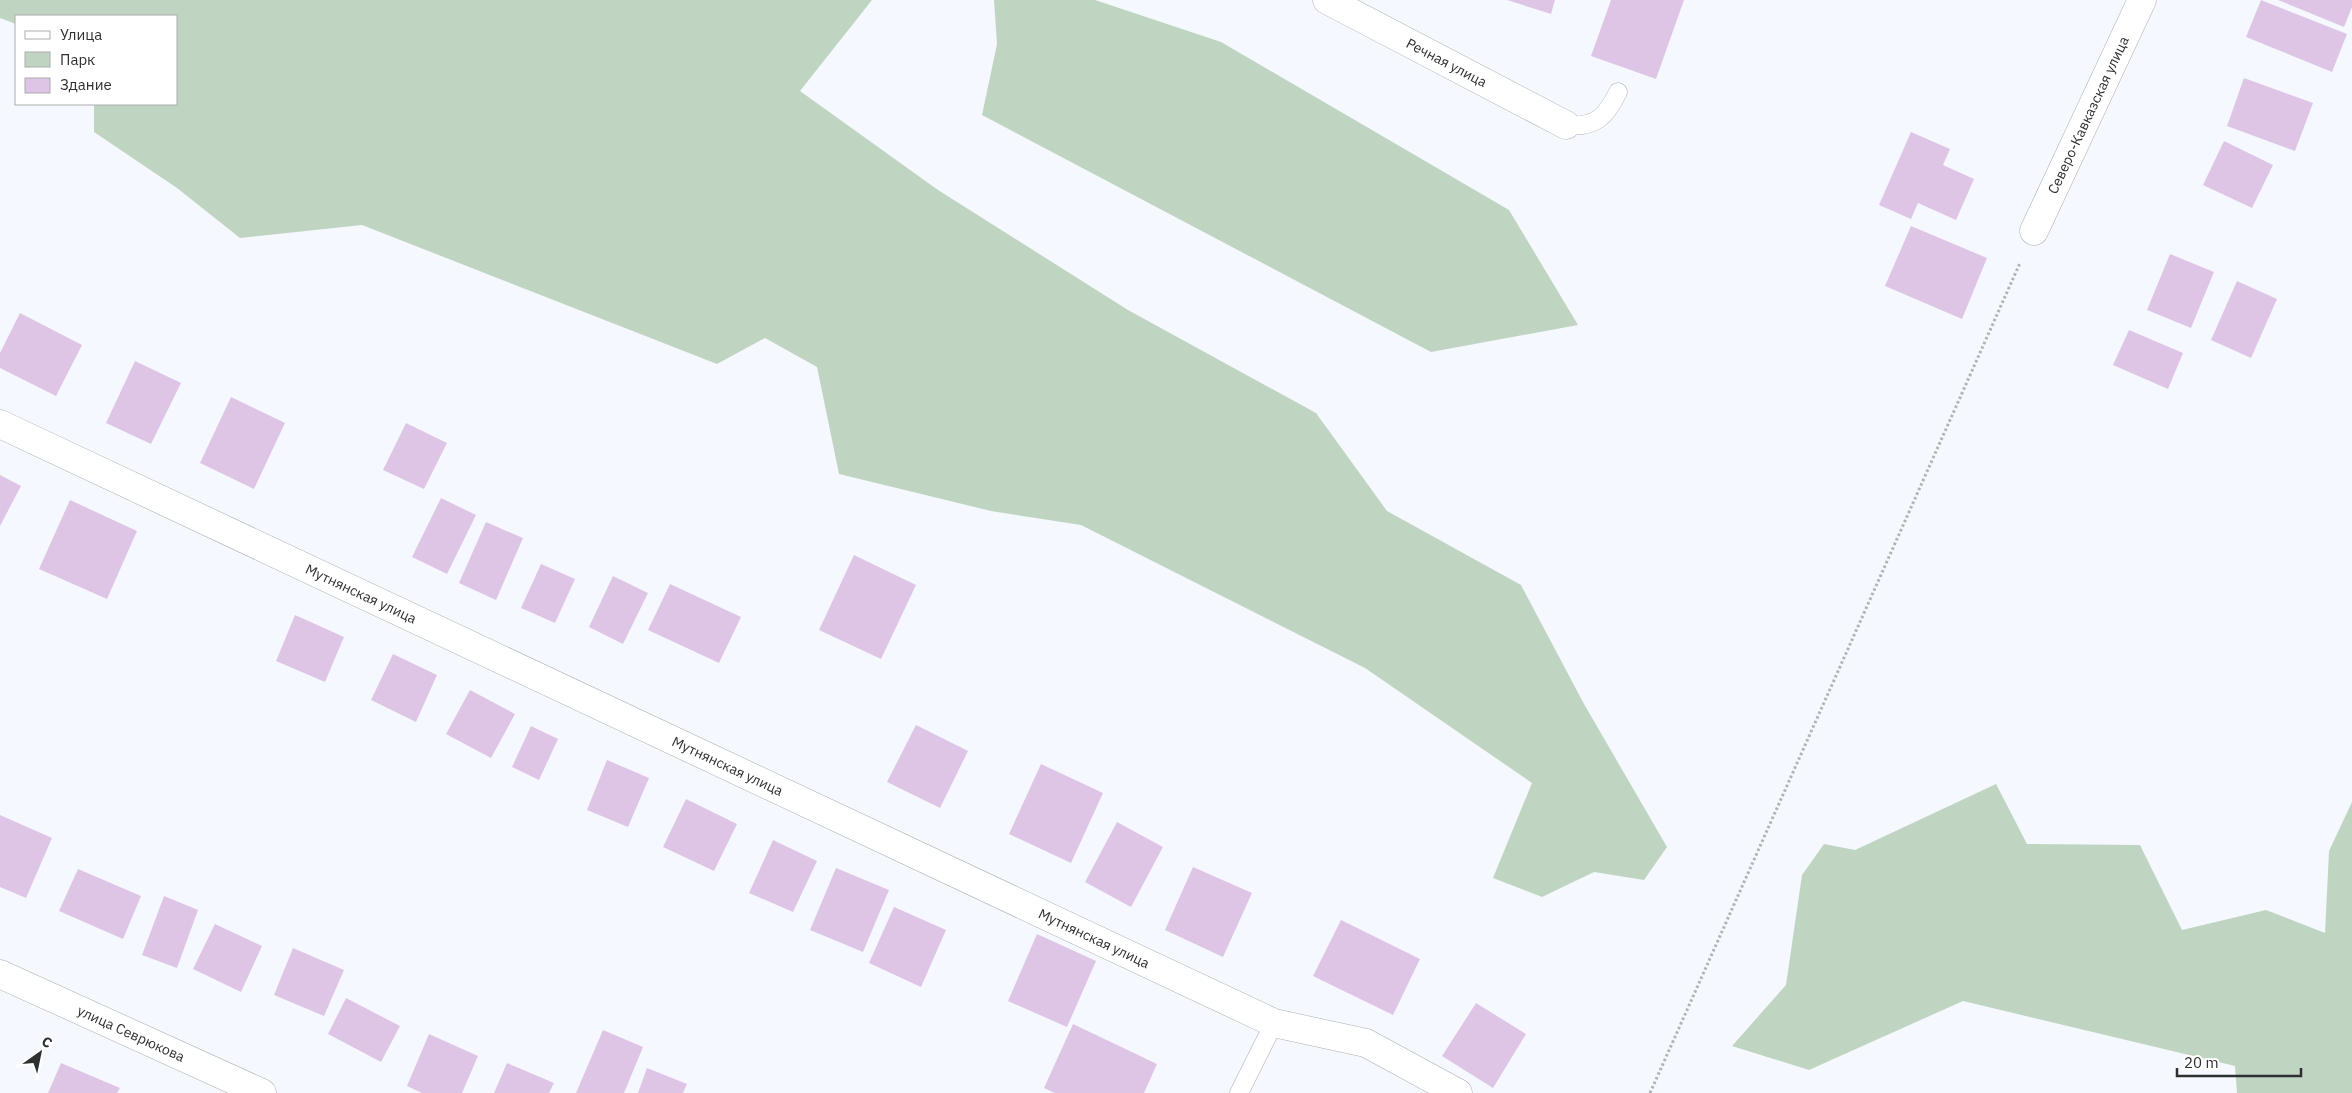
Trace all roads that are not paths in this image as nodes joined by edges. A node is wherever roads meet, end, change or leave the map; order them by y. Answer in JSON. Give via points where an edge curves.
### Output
{"nodes":[{"id":1,"x":1327,"y":0,"type":"edge"},
{"id":2,"x":2142,"y":0,"type":"edge"},
{"id":3,"x":1618,"y":92,"type":"dead end"},
{"id":4,"x":1566,"y":125,"type":"joint"},
{"id":5,"x":2034,"y":231,"type":"road end"},
{"id":6,"x":0,"y":424,"type":"edge"},
{"id":7,"x":0,"y":974,"type":"edge"},
{"id":8,"x":1274,"y":1023,"type":"junction"},
{"id":9,"x":262,"y":1093,"type":"edge"},
{"id":10,"x":1239,"y":1093,"type":"edge"},
{"id":11,"x":1458,"y":1093,"type":"edge"}],
"edges":[{"from":1,"to":4,"type":"street","name":"Речная улица"},
{"from":2,"to":5,"type":"street","name":"Северо-Кавказская улица"},
{"from":3,"to":4,"type":"lane","via":[[1609,112],[1597,121],[1581,127]]},
{"from":6,"to":8,"type":"street","name":"Мутнянская улица"},
{"from":7,"to":9,"type":"street","name":"улица Севрюкова"},
{"from":8,"to":10,"type":"lane"},
{"from":8,"to":11,"type":"street","name":"Мутнянская улица","via":[[1366,1043]]}]}
